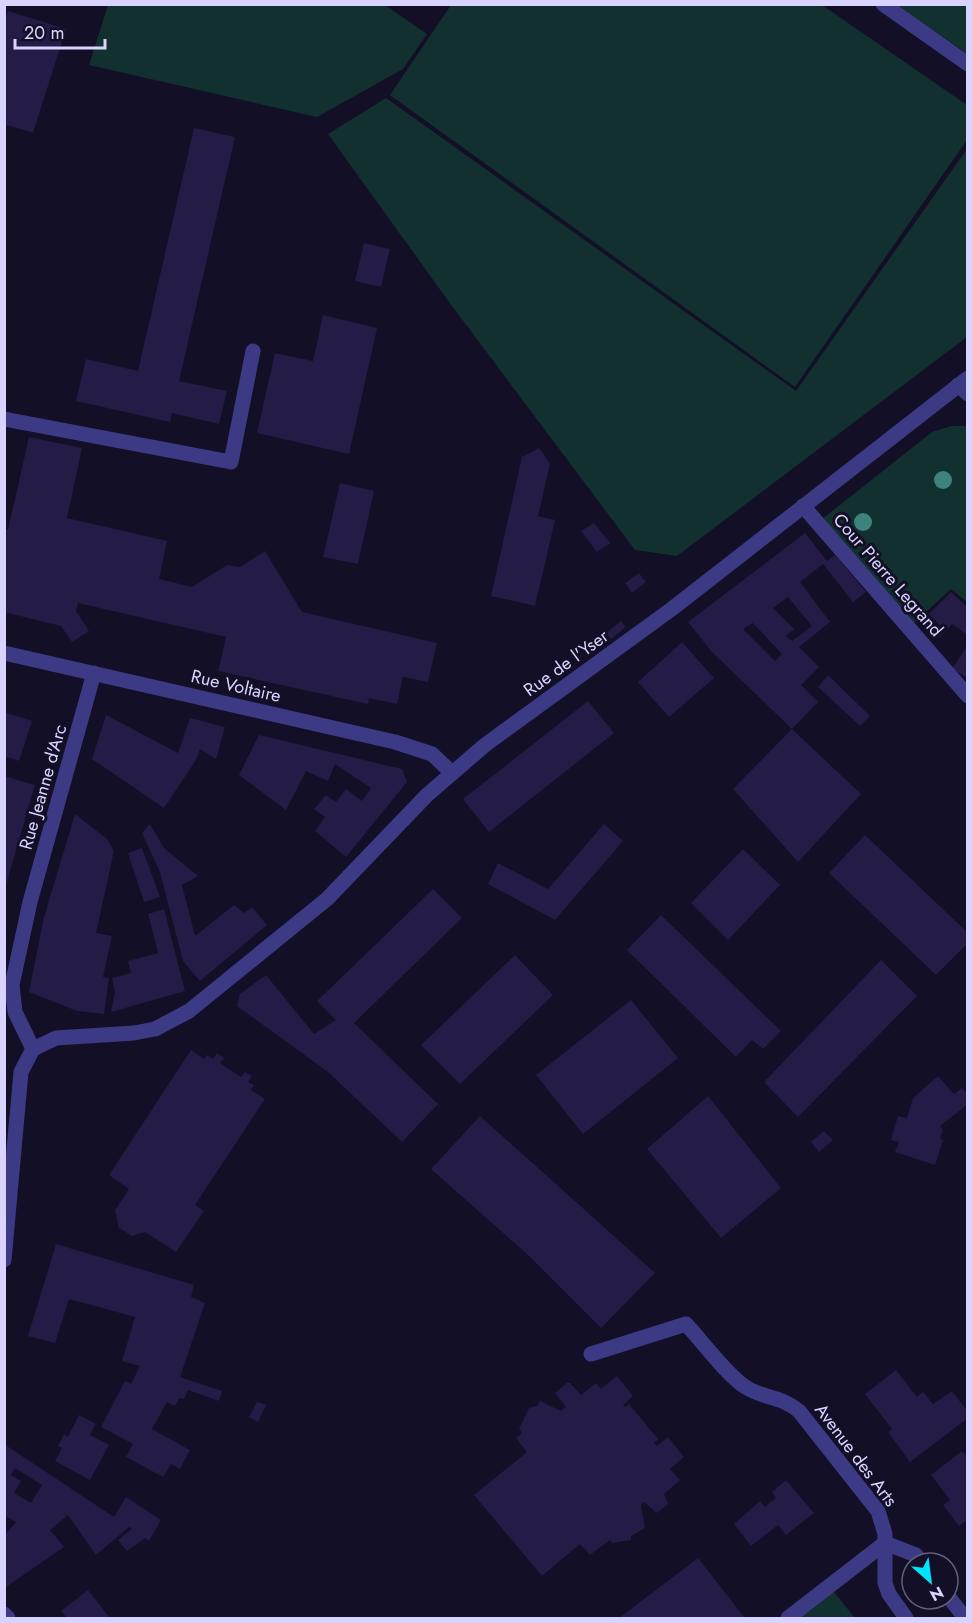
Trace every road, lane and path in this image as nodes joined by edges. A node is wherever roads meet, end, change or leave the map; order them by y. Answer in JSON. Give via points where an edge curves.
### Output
{"nodes":[{"id":1,"x":884,"y":4,"type":"edge"},
{"id":2,"x":968,"y":64,"type":"edge"},
{"id":3,"x":253,"y":351,"type":"dead end"},
{"id":4,"x":964,"y":386,"type":"edge"},
{"id":5,"x":4,"y":419,"type":"edge"},
{"id":6,"x":803,"y":506,"type":"junction"},
{"id":7,"x":4,"y":653,"type":"edge"},
{"id":8,"x":94,"y":673,"type":"junction"},
{"id":9,"x":968,"y":696,"type":"edge"},
{"id":10,"x":452,"y":772,"type":"junction"},
{"id":11,"x":33,"y":1049,"type":"junction"},
{"id":12,"x":5,"y":1260,"type":"edge"},
{"id":13,"x":591,"y":1354,"type":"dead end"},
{"id":14,"x":885,"y":1543,"type":"junction"},
{"id":15,"x":906,"y":1551,"type":"edge"},
{"id":16,"x":4,"y":1614,"type":"edge"},
{"id":17,"x":8,"y":1618,"type":"edge"},
{"id":18,"x":788,"y":1618,"type":"edge"},
{"id":19,"x":906,"y":1618,"type":"edge"}],
"edges":[{"from":1,"to":2,"type":"street"},
{"from":3,"to":5,"type":"street","via":[[231,462]]},
{"from":4,"to":6,"type":"street","name":"Rue de l'Yser"},
{"from":6,"to":9,"type":"street","name":"Cour Pierre Legrand"},
{"from":6,"to":10,"type":"street","name":"Rue de l'Yser"},
{"from":7,"to":8,"type":"street","name":"Rue Voltaire"},
{"from":8,"to":10,"type":"street","name":"Rue Voltaire","via":[[396,742],[432,754]]},
{"from":8,"to":11,"type":"street","name":"Rue Jeanne d'Arc","via":[[30,902],[12,985],[15,1012]]},
{"from":10,"to":11,"type":"street","name":"Rue de l'Yser","via":[[327,899],[174,1021],[155,1029],[112,1036],[68,1036]]},
{"from":11,"to":12,"type":"street","via":[[21,1072]]},
{"from":13,"to":14,"type":"street","name":"Avenue des Arts","via":[[686,1324],[743,1386],[786,1400],[800,1411],[878,1511]]},
{"from":14,"to":15,"type":"street"},
{"from":14,"to":18,"type":"street"},
{"from":14,"to":19,"type":"street","name":"Avenue des Arts","via":[[885,1583]]},
{"from":16,"to":17,"type":"street"}]}
